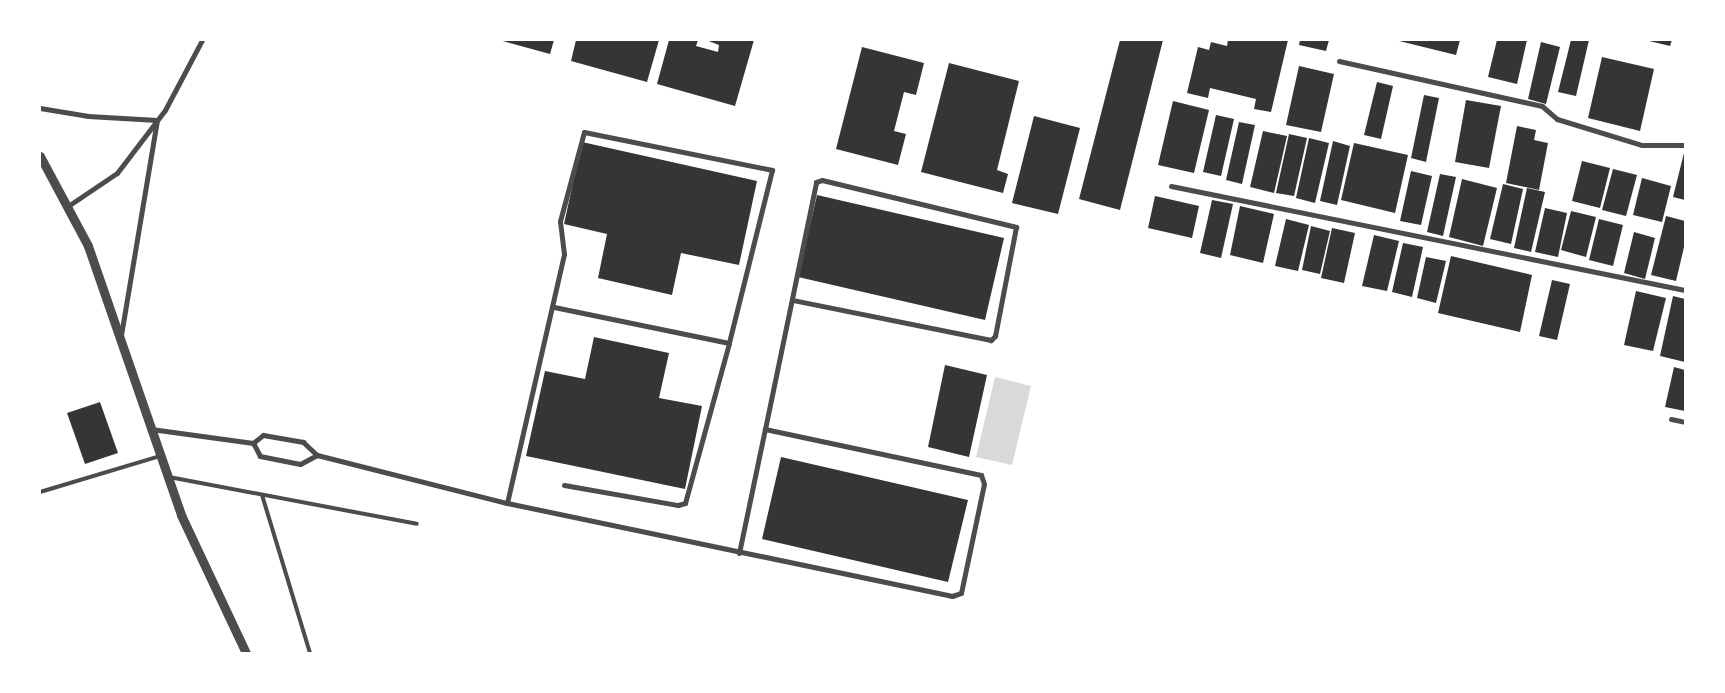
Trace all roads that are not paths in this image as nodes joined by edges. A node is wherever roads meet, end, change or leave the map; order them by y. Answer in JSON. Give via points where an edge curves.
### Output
{"nodes":[{"id":1,"x":202,"y":40,"type":"edge"},
{"id":2,"x":1339,"y":61,"type":"dead end"},
{"id":3,"x":40,"y":108,"type":"edge"},
{"id":4,"x":158,"y":120,"type":"junction"},
{"id":5,"x":1685,"y":145,"type":"edge"},
{"id":6,"x":40,"y":156,"type":"edge"},
{"id":7,"x":1171,"y":186,"type":"dead end"},
{"id":8,"x":68,"y":206,"type":"junction"},
{"id":9,"x":1685,"y":290,"type":"edge"},
{"id":10,"x":792,"y":300,"type":"junction"},
{"id":11,"x":553,"y":307,"type":"junction"},
{"id":12,"x":120,"y":341,"type":"junction"},
{"id":13,"x":729,"y":343,"type":"junction"},
{"id":14,"x":1671,"y":419,"type":"dead end"},
{"id":15,"x":1685,"y":422,"type":"edge"},
{"id":16,"x":150,"y":428,"type":"junction"},
{"id":17,"x":765,"y":429,"type":"junction"},
{"id":18,"x":253,"y":443,"type":"junction"},
{"id":19,"x":317,"y":455,"type":"junction"},
{"id":20,"x":160,"y":456,"type":"junction"},
{"id":21,"x":167,"y":477,"type":"junction"},
{"id":22,"x":564,"y":485,"type":"dead end"},
{"id":23,"x":40,"y":492,"type":"edge"},
{"id":24,"x":262,"y":495,"type":"junction"},
{"id":25,"x":507,"y":503,"type":"junction"},
{"id":26,"x":417,"y":524,"type":"dead end"},
{"id":27,"x":738,"y":553,"type":"junction"},
{"id":28,"x":246,"y":653,"type":"edge"},
{"id":29,"x":310,"y":653,"type":"edge"}],
"edges":[{"from":1,"to":4,"type":"street"},
{"from":2,"to":5,"type":"street","via":[[1542,106],[1557,119],[1642,145]]},
{"from":3,"to":4,"type":"street","via":[[88,116]]},
{"from":4,"to":8,"type":"street","via":[[117,173]]},
{"from":4,"to":12,"type":"street"},
{"from":6,"to":8,"type":"street"},
{"from":7,"to":9,"type":"street"},
{"from":8,"to":12,"type":"street","via":[[88,246]]},
{"from":10,"to":10,"type":"street","via":[[814,185],[819,180],[1017,229],[995,336],[991,340]]},
{"from":10,"to":17,"type":"street"},
{"from":11,"to":13,"type":"street"},
{"from":11,"to":13,"type":"street","via":[[565,246],[560,221],[584,132],[768,166],[772,172]]},
{"from":11,"to":25,"type":"street"},
{"from":12,"to":16,"type":"street"},
{"from":13,"to":22,"type":"street","via":[[685,503],[678,505]]},
{"from":14,"to":15,"type":"street"},
{"from":16,"to":18,"type":"street"},
{"from":16,"to":20,"type":"street"},
{"from":17,"to":27,"type":"street"},
{"from":17,"to":27,"type":"street","via":[[981,475],[984,484],[963,590],[952,596]]},
{"from":18,"to":19,"type":"street","via":[[263,435],[303,442]]},
{"from":18,"to":19,"type":"street","via":[[260,456],[300,464]]},
{"from":19,"to":25,"type":"street"},
{"from":20,"to":21,"type":"street"},
{"from":20,"to":23,"type":"lane"},
{"from":21,"to":24,"type":"lane"},
{"from":21,"to":28,"type":"street","via":[[181,515]]},
{"from":24,"to":26,"type":"lane"},
{"from":24,"to":29,"type":"lane"},
{"from":25,"to":27,"type":"street"}]}
